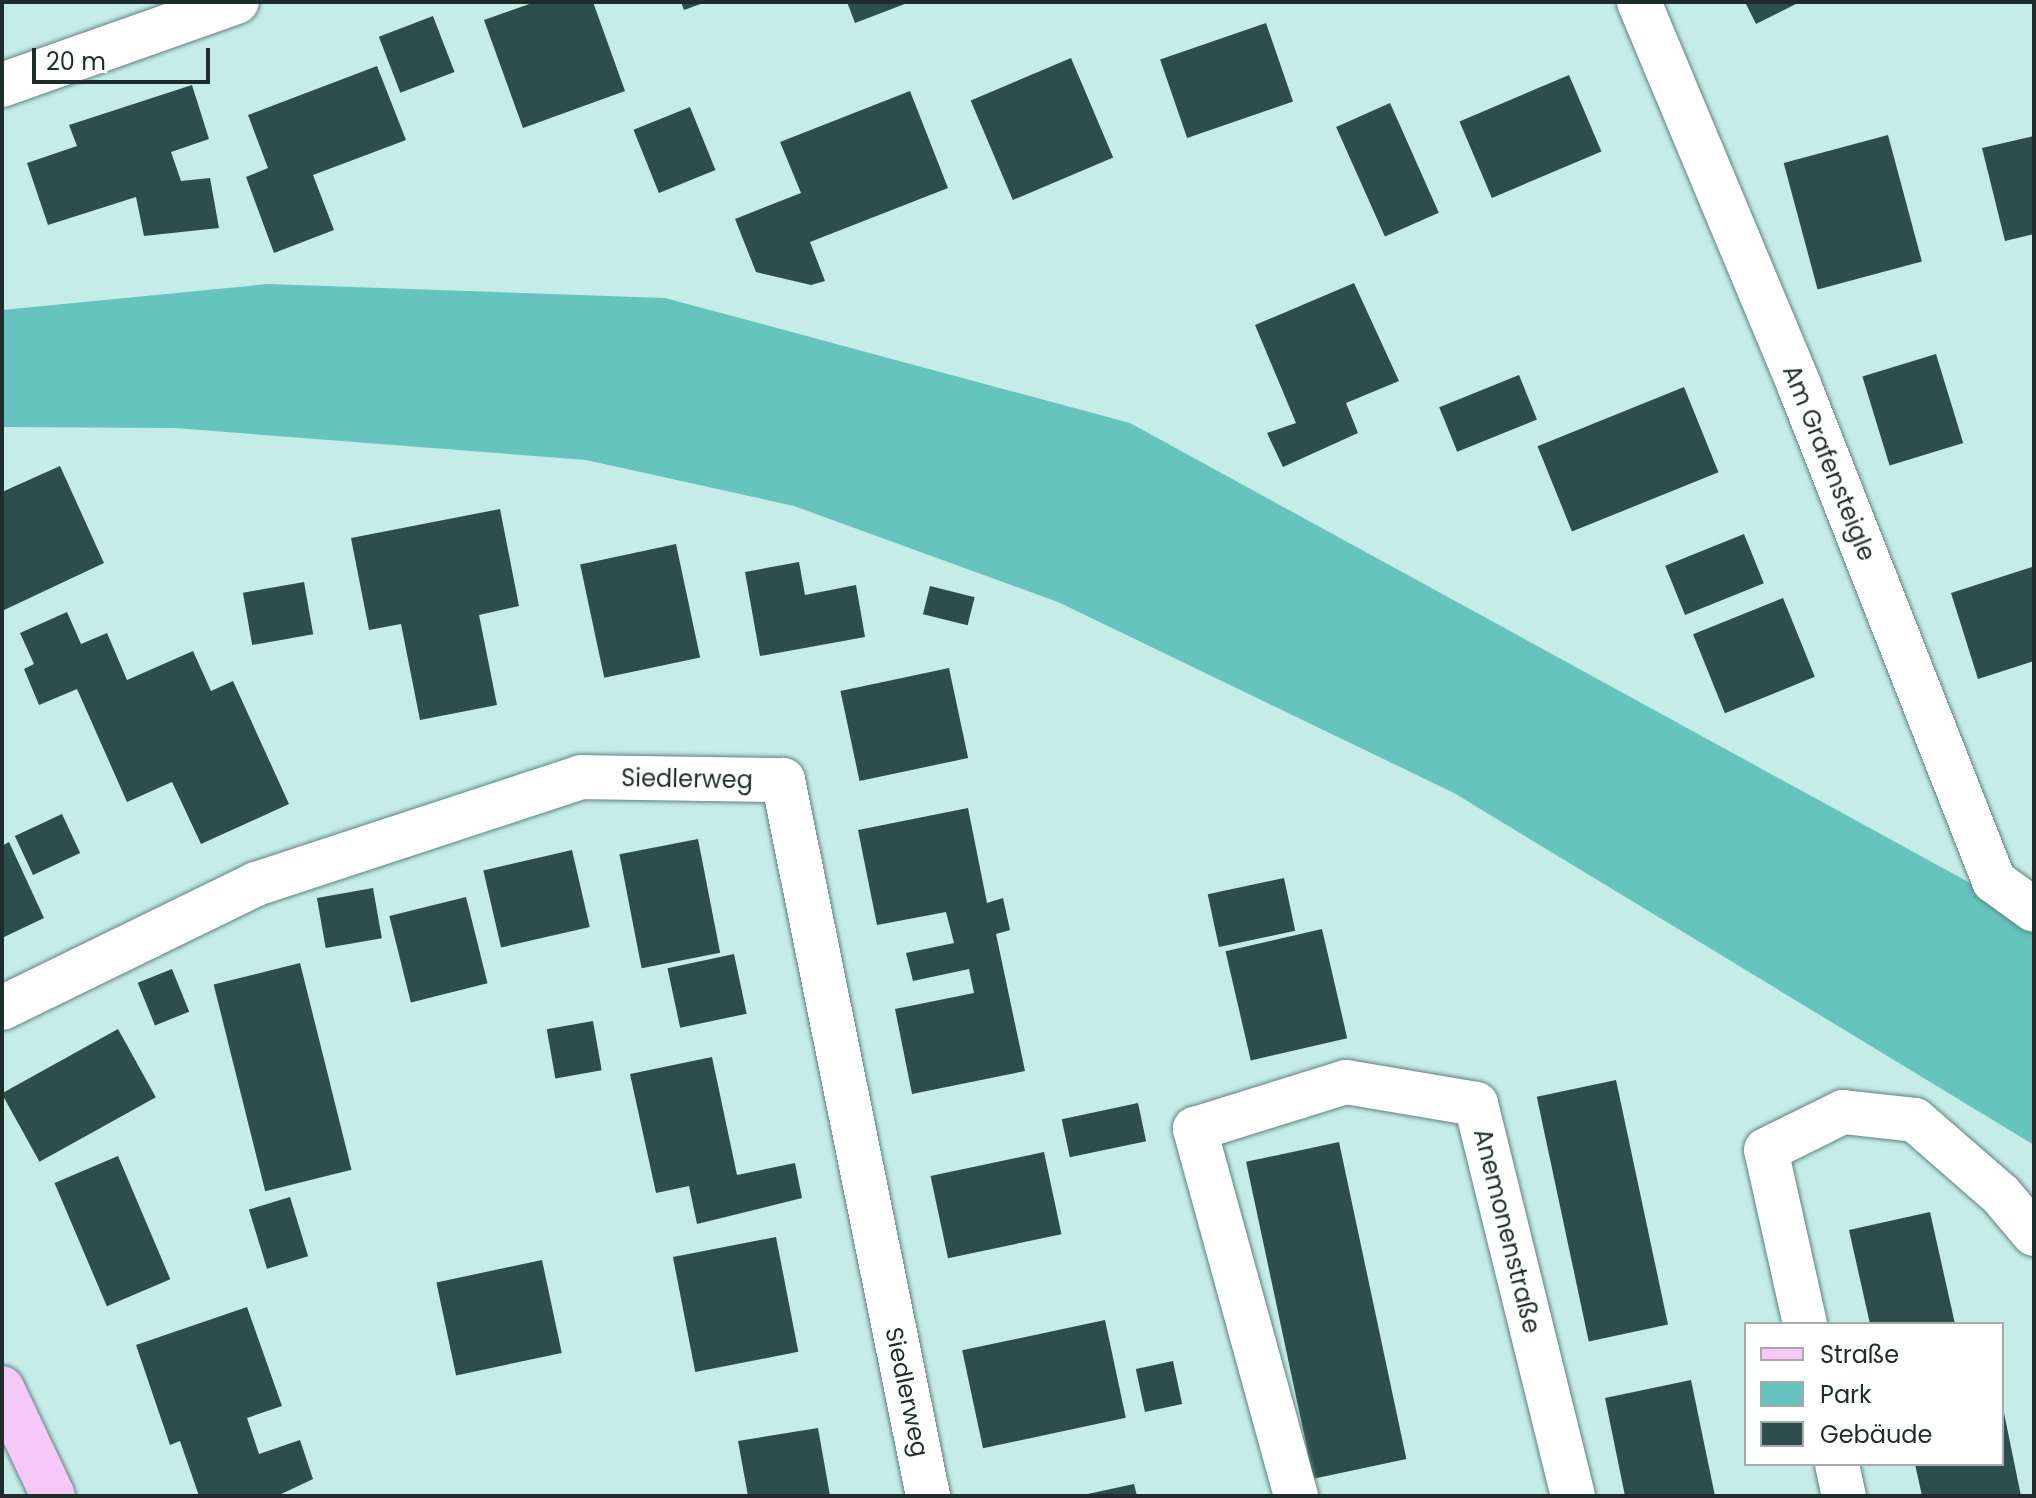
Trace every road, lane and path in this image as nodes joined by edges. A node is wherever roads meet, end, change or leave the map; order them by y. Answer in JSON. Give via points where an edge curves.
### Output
{"nodes":[{"id":1,"x":237,"y":2,"type":"edge"},
{"id":2,"x":1639,"y":2,"type":"edge"},
{"id":3,"x":2,"y":85,"type":"edge"},
{"id":4,"x":2034,"y":910,"type":"edge"},
{"id":5,"x":2,"y":1008,"type":"edge"},
{"id":6,"x":2034,"y":1234,"type":"edge"},
{"id":7,"x":1805,"y":1322,"type":"edge"},
{"id":8,"x":2,"y":1388,"type":"edge"},
{"id":9,"x":1837,"y":1466,"type":"edge"},
{"id":10,"x":53,"y":1496,"type":"edge"},
{"id":11,"x":928,"y":1496,"type":"edge"},
{"id":12,"x":1296,"y":1496,"type":"edge"},
{"id":13,"x":1573,"y":1496,"type":"edge"},
{"id":14,"x":1844,"y":1496,"type":"edge"}],
"edges":[{"from":1,"to":3,"type":"street"},
{"from":2,"to":4,"type":"street","name":"Am Grafensteigle","via":[[1799,385],[1994,881]]},
{"from":5,"to":11,"type":"street","name":"Siedlerweg","via":[[256,884],[581,777],[783,780]]},
{"from":6,"to":7,"type":"street","via":[[2001,1195],[1915,1120],[1843,1112],[1766,1150]]},
{"from":8,"to":10,"type":"main road"},
{"from":9,"to":14,"type":"street"},
{"from":12,"to":13,"type":"street","name":"Anemonenstraße","via":[[1195,1129],[1346,1082],[1476,1104]]}]}
